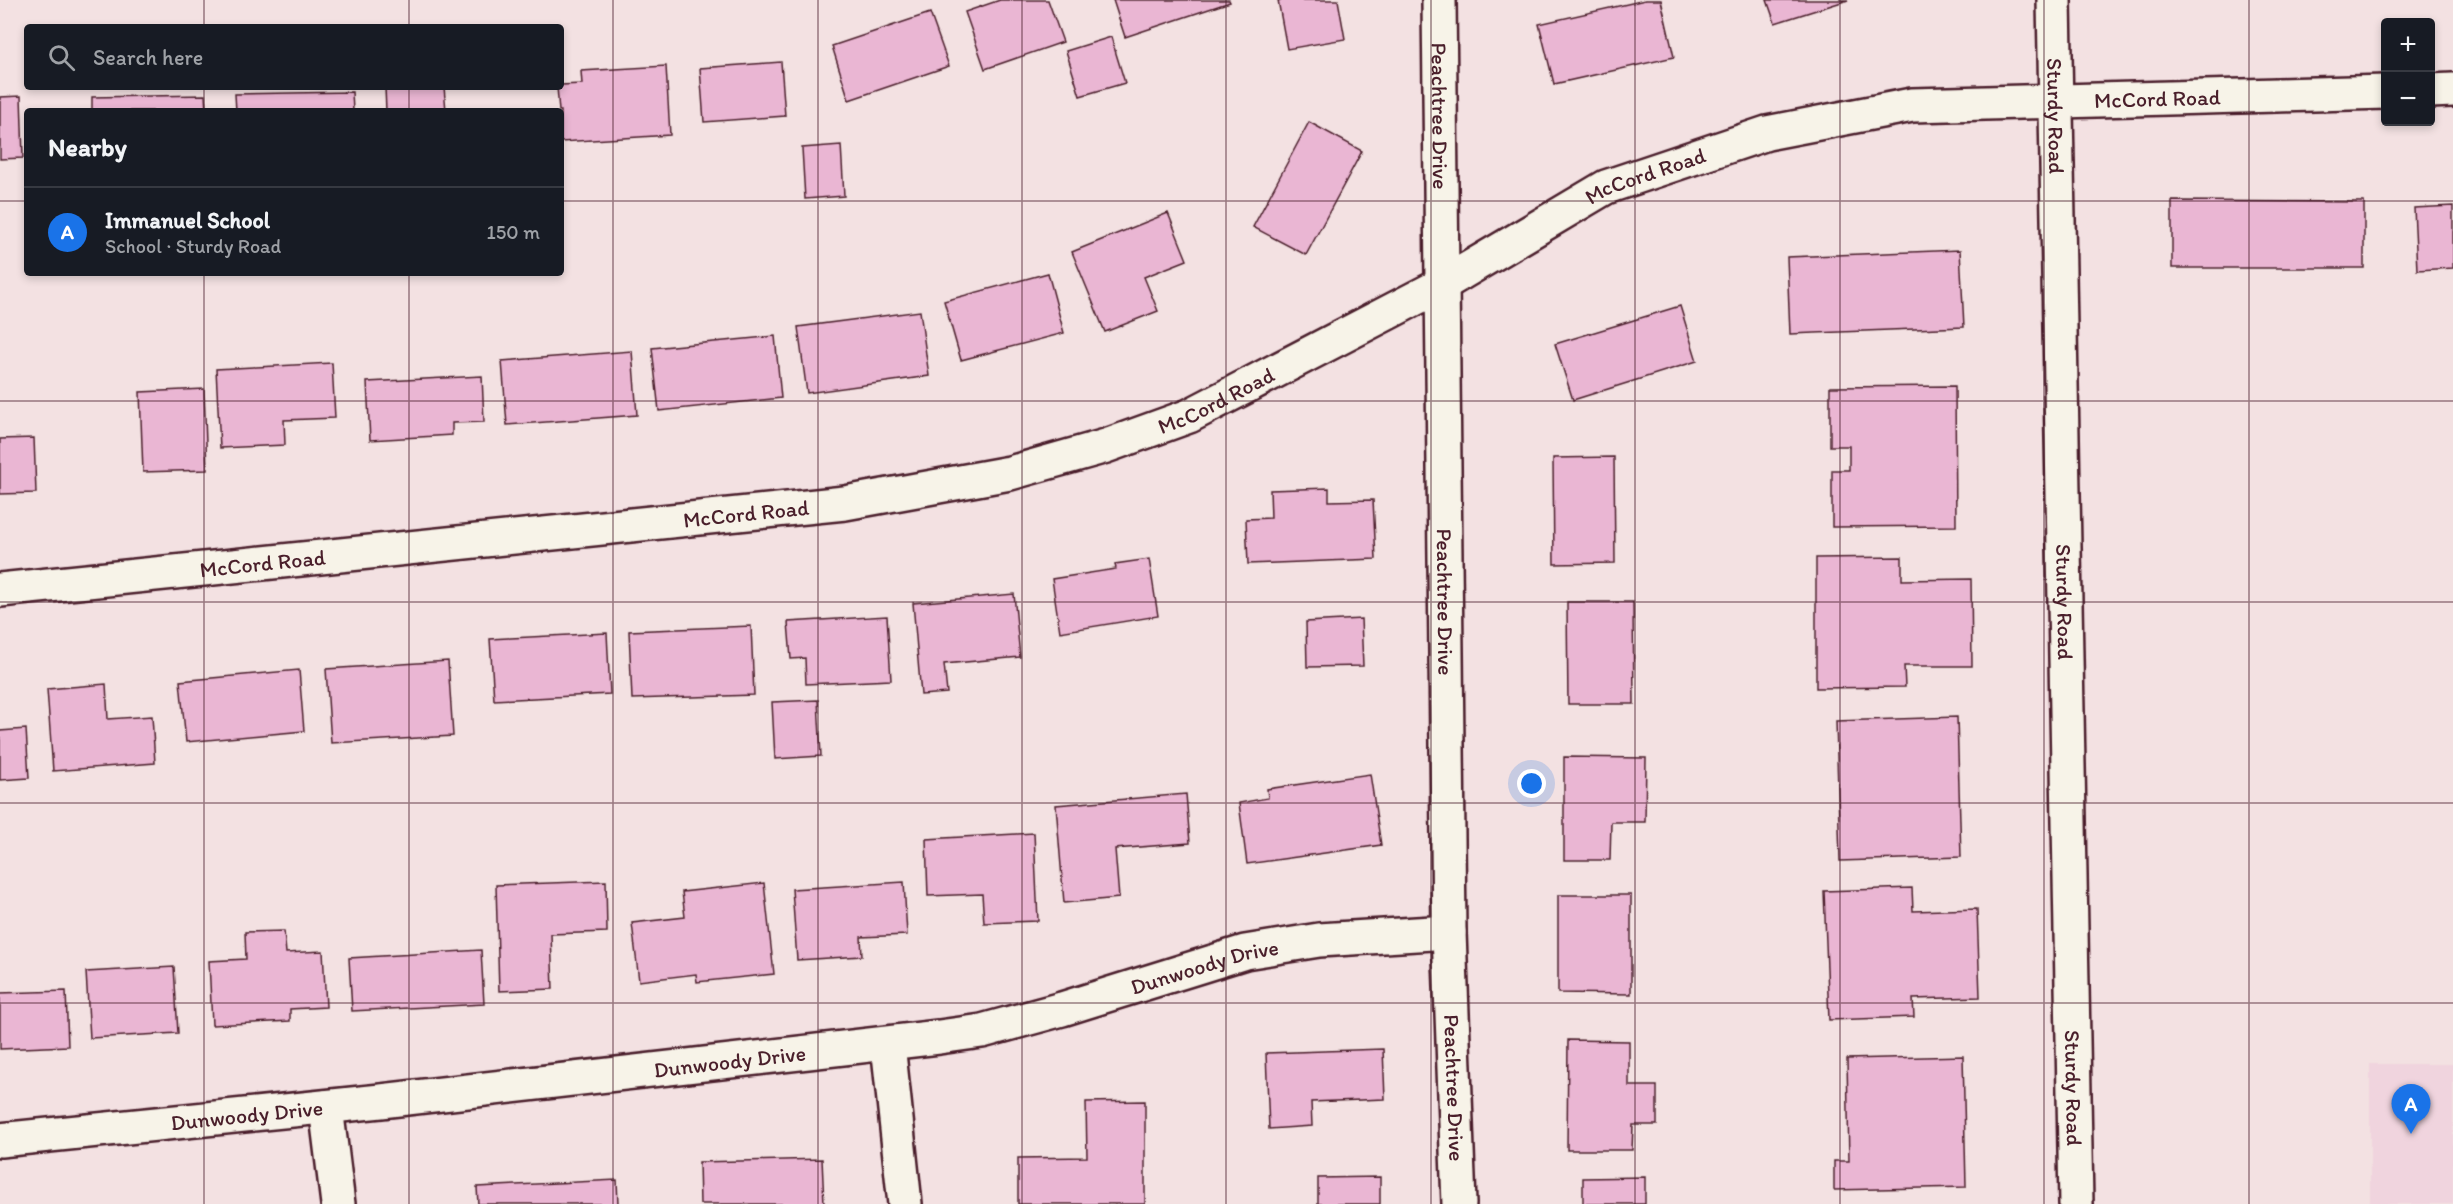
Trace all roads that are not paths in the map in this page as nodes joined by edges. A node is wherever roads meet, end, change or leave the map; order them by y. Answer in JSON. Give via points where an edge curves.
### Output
{"nodes":[{"id":1,"x":1439,"y":0,"type":"edge"},
{"id":2,"x":2054,"y":0,"type":"edge"},
{"id":3,"x":2453,"y":90,"type":"edge"},
{"id":4,"x":2435,"y":91,"type":"edge"},
{"id":5,"x":2381,"y":92,"type":"edge"},
{"id":6,"x":2057,"y":102,"type":"junction"},
{"id":7,"x":1441,"y":285,"type":"junction"},
{"id":8,"x":0,"y":590,"type":"edge"},
{"id":9,"x":1449,"y":932,"type":"junction"},
{"id":10,"x":888,"y":1044,"type":"junction"},
{"id":11,"x":326,"y":1107,"type":"junction"},
{"id":12,"x":0,"y":1140,"type":"edge"},
{"id":13,"x":338,"y":1204,"type":"edge"},
{"id":14,"x":905,"y":1204,"type":"edge"},
{"id":15,"x":1459,"y":1204,"type":"edge"},
{"id":16,"x":2076,"y":1204,"type":"edge"}],
"edges":[{"from":1,"to":7,"type":"street","name":"Peachtree Drive"},
{"from":2,"to":6,"type":"street","name":"Sturdy Road"},
{"from":3,"to":4,"type":"street"},
{"from":5,"to":6,"type":"street","name":"McCord Road"},
{"from":6,"to":7,"type":"street","name":"McCord Road","via":[[1912,105],[1767,133],[1606,188]]},
{"from":6,"to":16,"type":"street","name":"Sturdy Road"},
{"from":7,"to":8,"type":"street","name":"McCord Road","via":[[1189,416],[1106,446],[1010,473],[845,503]]},
{"from":7,"to":9,"type":"street","name":"Peachtree Drive"},
{"from":9,"to":10,"type":"street","name":"Dunwoody Drive","via":[[1319,940],[1245,952],[982,1031]]},
{"from":9,"to":15,"type":"street","name":"Peachtree Drive"},
{"from":10,"to":11,"type":"street","name":"Dunwoody Drive"},
{"from":10,"to":14,"type":"street"},
{"from":11,"to":12,"type":"street","name":"Dunwoody Drive"},
{"from":11,"to":13,"type":"street"}]}
